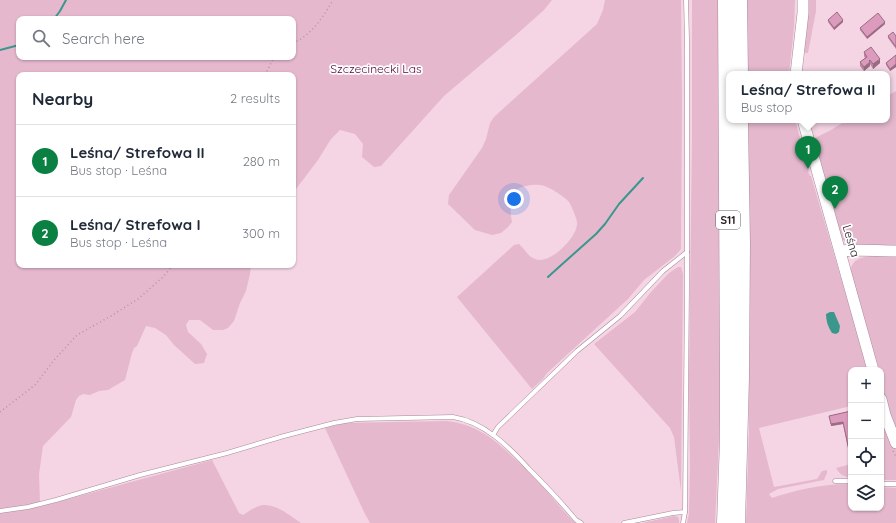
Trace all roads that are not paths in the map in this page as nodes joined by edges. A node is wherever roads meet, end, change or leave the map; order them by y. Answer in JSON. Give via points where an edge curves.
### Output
{"nodes":[{"id":1,"x":686,"y":0,"type":"edge"},
{"id":2,"x":726,"y":0,"type":"edge"},
{"id":3,"x":739,"y":0,"type":"edge"},
{"id":4,"x":803,"y":0,"type":"edge"},
{"id":5,"x":726,"y":71,"type":"edge"},
{"id":6,"x":740,"y":71,"type":"edge"},
{"id":7,"x":796,"y":71,"type":"edge"},
{"id":8,"x":727,"y":123,"type":"edge"},
{"id":9,"x":740,"y":123,"type":"edge"},
{"id":10,"x":804,"y":123,"type":"edge"},
{"id":11,"x":892,"y":251,"type":"edge"},
{"id":12,"x":687,"y":252,"type":"junction"},
{"id":13,"x":841,"y":255,"type":"junction"},
{"id":14,"x":872,"y":367,"type":"edge"},
{"id":15,"x":882,"y":403,"type":"edge"},
{"id":16,"x":492,"y":435,"type":"junction"},
{"id":17,"x":896,"y":442,"type":"edge"},
{"id":18,"x":835,"y":481,"type":"dead end"},
{"id":19,"x":848,"y":481,"type":"edge"},
{"id":20,"x":884,"y":484,"type":"edge"},
{"id":21,"x":896,"y":484,"type":"edge"},
{"id":22,"x":0,"y":511,"type":"edge"},
{"id":23,"x":685,"y":512,"type":"junction"},
{"id":24,"x":581,"y":523,"type":"edge"},
{"id":25,"x":624,"y":523,"type":"edge"},
{"id":26,"x":683,"y":523,"type":"edge"},
{"id":27,"x":725,"y":523,"type":"edge"},
{"id":28,"x":737,"y":523,"type":"edge"}],
"edges":[{"from":1,"to":12,"type":"lane"},
{"from":2,"to":5,"type":"highway","number":"S11"},
{"from":3,"to":6,"type":"highway"},
{"from":4,"to":7,"type":"street"},
{"from":8,"to":27,"type":"highway","number":"S11","via":[[728,440]]},
{"from":9,"to":28,"type":"highway","number":"S11","via":[[742,276]]},
{"from":10,"to":13,"type":"street","name":"Leśna"},
{"from":11,"to":13,"type":"street","via":[[855,257]]},
{"from":12,"to":16,"type":"lane","via":[[663,271],[620,316],[550,377]]},
{"from":12,"to":23,"type":"lane"},
{"from":13,"to":14,"type":"street","name":"Leśna"},
{"from":15,"to":17,"type":"street"},
{"from":16,"to":22,"type":"lane","via":[[468,421],[453,417],[357,419],[312,428],[56,500]]},
{"from":16,"to":24,"type":"lane","via":[[518,457]]},
{"from":18,"to":19,"type":"lane"},
{"from":20,"to":21,"type":"lane"},
{"from":23,"to":25,"type":"lane"},
{"from":23,"to":26,"type":"lane"}]}
